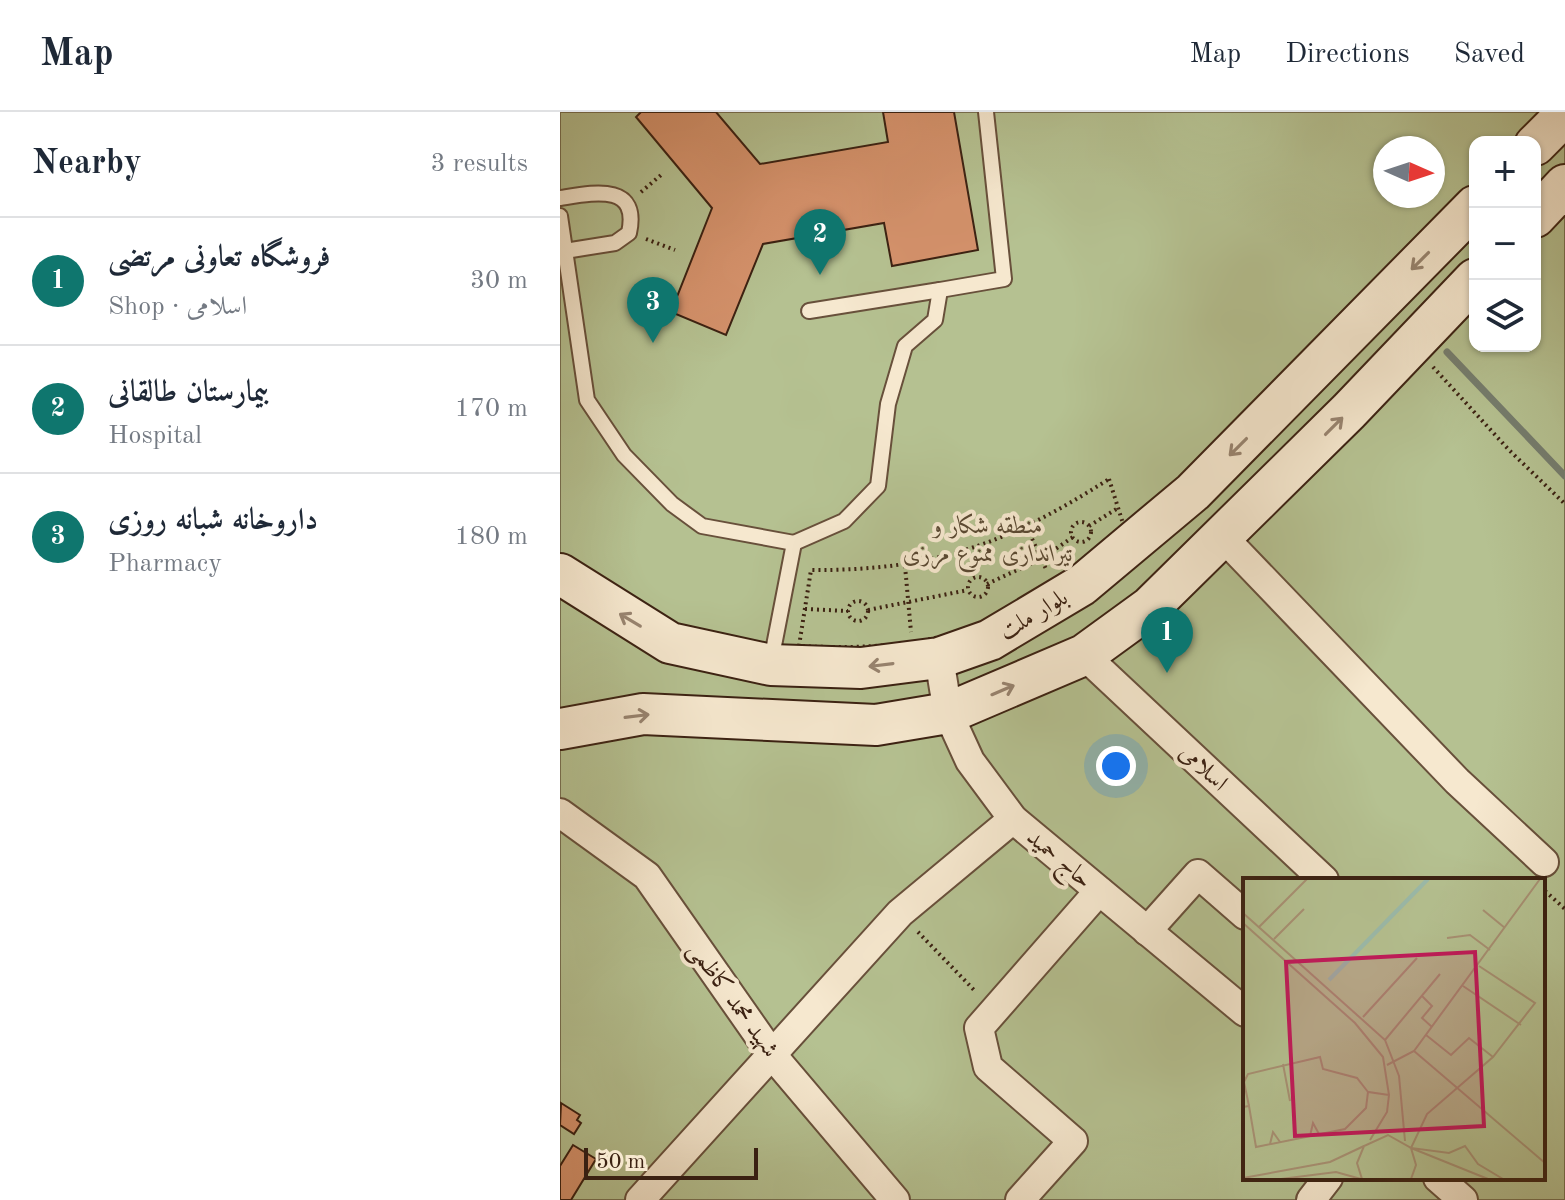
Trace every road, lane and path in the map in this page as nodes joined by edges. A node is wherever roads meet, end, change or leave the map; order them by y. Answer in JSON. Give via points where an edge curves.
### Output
{"nodes":[{"id":1,"x":986,"y":112,"type":"edge"},
{"id":2,"x":1565,"y":115,"type":"edge"},
{"id":3,"x":1541,"y":139,"type":"edge"},
{"id":4,"x":661,"y":175,"type":"dead end"},
{"id":5,"x":1565,"y":185,"type":"edge"},
{"id":6,"x":560,"y":198,"type":"edge"},
{"id":7,"x":628,"y":204,"type":"junction"},
{"id":8,"x":1473,"y":208,"type":"edge"},
{"id":9,"x":1541,"y":211,"type":"edge"},
{"id":10,"x":560,"y":216,"type":"edge"},
{"id":11,"x":629,"y":233,"type":"junction"},
{"id":12,"x":675,"y":250,"type":"dead end"},
{"id":13,"x":565,"y":251,"type":"junction"},
{"id":14,"x":1474,"y":280,"type":"edge"},
{"id":15,"x":940,"y":290,"type":"junction"},
{"id":16,"x":809,"y":311,"type":"dead end"},
{"id":17,"x":1412,"y":345,"type":"junction"},
{"id":18,"x":1565,"y":504,"type":"edge"},
{"id":19,"x":1118,"y":508,"type":"junction"},
{"id":20,"x":1089,"y":526,"type":"junction"},
{"id":21,"x":1027,"y":528,"type":"junction"},
{"id":22,"x":1222,"y":536,"type":"junction"},
{"id":23,"x":1073,"y":537,"type":"junction"},
{"id":24,"x":794,"y":543,"type":"junction"},
{"id":25,"x":1041,"y":559,"type":"junction"},
{"id":26,"x":905,"y":566,"type":"junction"},
{"id":27,"x":560,"y":574,"type":"edge"},
{"id":28,"x":987,"y":584,"type":"junction"},
{"id":29,"x":968,"y":590,"type":"junction"},
{"id":30,"x":1058,"y":593,"type":"junction"},
{"id":31,"x":908,"y":604,"type":"junction"},
{"id":32,"x":805,"y":609,"type":"junction"},
{"id":33,"x":868,"y":610,"type":"junction"},
{"id":34,"x":848,"y":611,"type":"junction"},
{"id":35,"x":926,"y":651,"type":"junction"},
{"id":36,"x":1084,"y":655,"type":"junction"},
{"id":37,"x":771,"y":665,"type":"junction"},
{"id":38,"x":948,"y":713,"type":"junction"},
{"id":39,"x":560,"y":729,"type":"edge"},
{"id":40,"x":560,"y":813,"type":"edge"},
{"id":41,"x":1013,"y":819,"type":"junction"},
{"id":42,"x":1544,"y":862,"type":"dead end"},
{"id":43,"x":1322,"y":878,"type":"edge"},
{"id":44,"x":1099,"y":891,"type":"junction"},
{"id":45,"x":900,"y":913,"type":"junction"},
{"id":46,"x":1243,"y":913,"type":"edge"},
{"id":47,"x":1147,"y":931,"type":"junction"},
{"id":48,"x":1243,"y":1010,"type":"edge"},
{"id":49,"x":994,"y":1011,"type":"junction"},
{"id":50,"x":773,"y":1056,"type":"junction"},
{"id":51,"x":1326,"y":1180,"type":"edge"},
{"id":52,"x":1440,"y":1180,"type":"edge"},
{"id":53,"x":640,"y":1200,"type":"edge"},
{"id":54,"x":895,"y":1200,"type":"edge"},
{"id":55,"x":1020,"y":1200,"type":"edge"},
{"id":56,"x":1311,"y":1200,"type":"edge"},
{"id":57,"x":1463,"y":1200,"type":"edge"}],
"edges":[{"from":1,"to":15,"type":"lane","via":[[1004,279]]},
{"from":2,"to":3,"type":"street"},
{"from":4,"to":7,"type":"path"},
{"from":5,"to":9,"type":"street"},
{"from":6,"to":7,"type":"lane","via":[[598,192]]},
{"from":7,"to":11,"type":"lane"},
{"from":8,"to":30,"type":"street","name":"بلوار ملت","one_way":true,"via":[[1193,492],[1082,585]]},
{"from":10,"to":13,"type":"lane"},
{"from":11,"to":12,"type":"path"},
{"from":11,"to":13,"type":"lane","via":[[615,243]]},
{"from":13,"to":24,"type":"lane","via":[[587,400],[624,455],[702,526]]},
{"from":14,"to":17,"type":"street"},
{"from":15,"to":16,"type":"lane"},
{"from":15,"to":24,"type":"lane","via":[[935,320],[905,346],[888,404],[878,486],[844,521]]},
{"from":17,"to":18,"type":"path"},
{"from":22,"to":17,"type":"street","one_way":true},
{"from":19,"to":20,"type":"path"},
{"from":19,"to":21,"type":"path","via":[[1109,479]]},
{"from":19,"to":30,"type":"path","via":[[1126,533]]},
{"from":20,"to":23,"type":"path","via":[[1076,523]]},
{"from":20,"to":23,"type":"path","via":[[1086,540]]},
{"from":21,"to":25,"type":"path"},
{"from":21,"to":26,"type":"path","via":[[986,545]]},
{"from":22,"to":36,"type":"street","via":[[1150,607]]},
{"from":22,"to":42,"type":"street","via":[[1457,781]]},
{"from":23,"to":25,"type":"path"},
{"from":24,"to":37,"type":"lane"},
{"from":25,"to":28,"type":"path"},
{"from":25,"to":30,"type":"path"},
{"from":26,"to":31,"type":"path"},
{"from":26,"to":32,"type":"path","via":[[811,570]]},
{"from":37,"to":27,"type":"street","name":"بلوار ملت","one_way":true,"via":[[670,643]]},
{"from":28,"to":29,"type":"path","via":[[980,596]]},
{"from":28,"to":29,"type":"path","via":[[975,577]]},
{"from":29,"to":31,"type":"path"},
{"from":30,"to":35,"type":"path"},
{"from":30,"to":35,"type":"street","name":"بلوار ملت","via":[[990,640]]},
{"from":31,"to":33,"type":"path"},
{"from":31,"to":35,"type":"path"},
{"from":32,"to":34,"type":"path"},
{"from":32,"to":35,"type":"path","via":[[799,646]]},
{"from":33,"to":34,"type":"path","via":[[859,620]]},
{"from":33,"to":34,"type":"path","via":[[857,601]]},
{"from":35,"to":37,"type":"street","name":"بلوار ملت","one_way":true,"via":[[861,668]]},
{"from":35,"to":38,"type":"street","name":"حاج حمید"},
{"from":38,"to":36,"type":"street","one_way":true},
{"from":36,"to":43,"type":"street","name":"اسلامی"},
{"from":39,"to":38,"type":"street","one_way":true,"via":[[643,714],[876,725]]},
{"from":38,"to":41,"type":"street","name":"حاج حمید","via":[[970,761]]},
{"from":40,"to":50,"type":"street","name":"شهید محمد کاظمی","via":[[647,876]]},
{"from":41,"to":44,"type":"street","name":"حاج حمید"},
{"from":41,"to":45,"type":"street"},
{"from":44,"to":47,"type":"street","name":"حاج حمید"},
{"from":44,"to":49,"type":"street"},
{"from":45,"to":49,"type":"path"},
{"from":45,"to":50,"type":"street"},
{"from":46,"to":47,"type":"street","via":[[1198,874]]},
{"from":47,"to":48,"type":"street","name":"حاج حمید"},
{"from":49,"to":55,"type":"street","via":[[979,1028],[988,1067],[1073,1141]]},
{"from":50,"to":53,"type":"street"},
{"from":50,"to":54,"type":"street","name":"شهید محمد کاظمی"},
{"from":51,"to":56,"type":"street"},
{"from":52,"to":57,"type":"street"}]}
